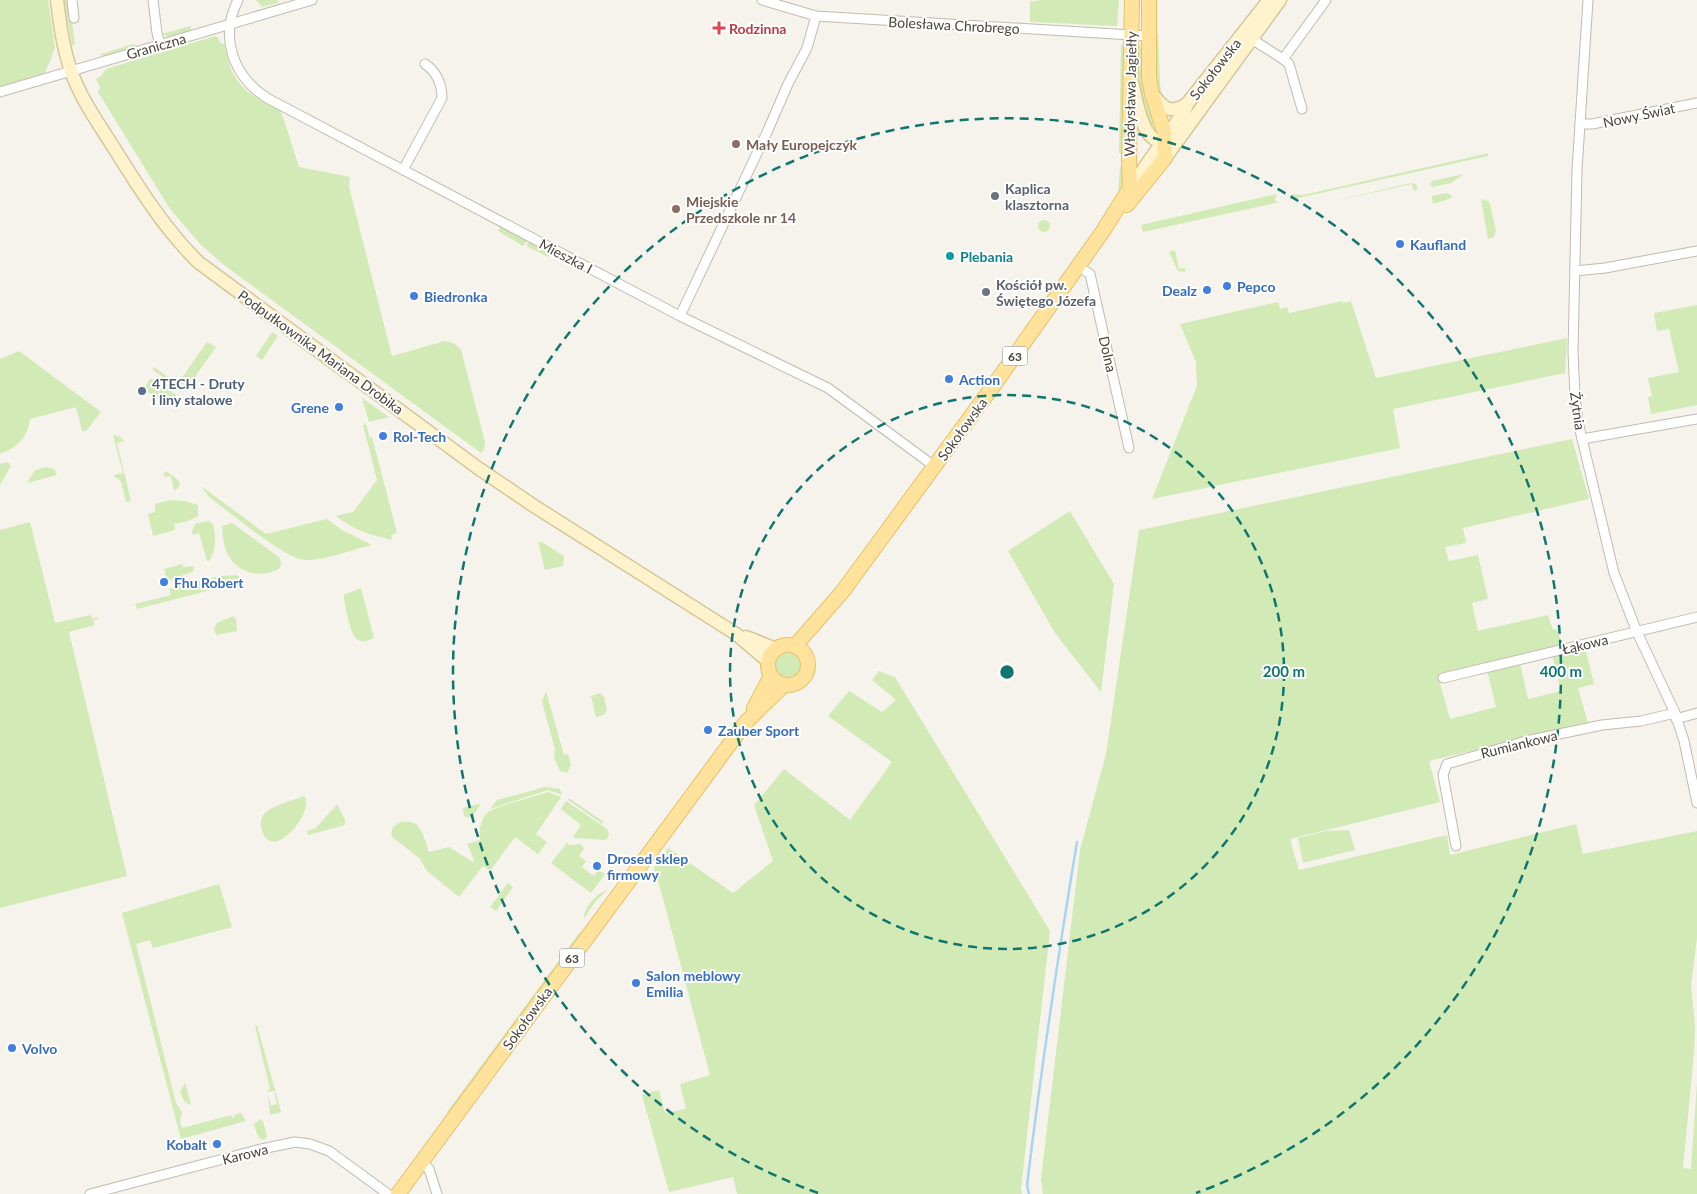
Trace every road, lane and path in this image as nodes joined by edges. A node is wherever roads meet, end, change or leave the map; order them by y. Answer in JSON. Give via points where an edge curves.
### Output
{"nodes":[{"id":1,"x":57,"y":0,"type":"edge"},
{"id":2,"x":72,"y":0,"type":"edge"},
{"id":3,"x":153,"y":0,"type":"edge"},
{"id":4,"x":238,"y":0,"type":"edge"},
{"id":5,"x":312,"y":0,"type":"edge"},
{"id":6,"x":762,"y":0,"type":"edge"},
{"id":7,"x":1132,"y":0,"type":"edge"},
{"id":8,"x":1149,"y":0,"type":"edge"},
{"id":9,"x":1270,"y":0,"type":"edge"},
{"id":10,"x":1280,"y":0,"type":"edge"},
{"id":11,"x":1326,"y":0,"type":"edge"},
{"id":12,"x":1588,"y":0,"type":"edge"},
{"id":13,"x":816,"y":16,"type":"junction"},
{"id":14,"x":74,"y":18,"type":"dead end"},
{"id":15,"x":230,"y":24,"type":"junction"},
{"id":16,"x":1131,"y":36,"type":"junction"},
{"id":17,"x":1148,"y":36,"type":"junction"},
{"id":18,"x":1253,"y":40,"type":"junction"},
{"id":19,"x":160,"y":44,"type":"junction"},
{"id":20,"x":1283,"y":60,"type":"junction"},
{"id":21,"x":425,"y":64,"type":"dead end"},
{"id":22,"x":71,"y":72,"type":"junction"},
{"id":23,"x":1130,"y":72,"type":"junction"},
{"id":24,"x":0,"y":92,"type":"edge"},
{"id":25,"x":1152,"y":94,"type":"junction"},
{"id":26,"x":1697,"y":103,"type":"edge"},
{"id":27,"x":1187,"y":104,"type":"junction"},
{"id":28,"x":1302,"y":110,"type":"dead end"},
{"id":29,"x":1580,"y":124,"type":"junction"},
{"id":30,"x":1181,"y":138,"type":"junction"},
{"id":31,"x":1164,"y":141,"type":"junction"},
{"id":32,"x":1165,"y":158,"type":"junction"},
{"id":33,"x":403,"y":170,"type":"junction"},
{"id":34,"x":1130,"y":188,"type":"junction"},
{"id":35,"x":1108,"y":223,"type":"junction"},
{"id":36,"x":1697,"y":251,"type":"edge"},
{"id":37,"x":1078,"y":266,"type":"junction"},
{"id":38,"x":1575,"y":271,"type":"junction"},
{"id":39,"x":680,"y":316,"type":"junction"},
{"id":40,"x":1697,"y":419,"type":"edge"},
{"id":41,"x":1582,"y":439,"type":"junction"},
{"id":42,"x":1129,"y":448,"type":"dead end"},
{"id":43,"x":934,"y":466,"type":"junction"},
{"id":44,"x":1697,"y":617,"type":"edge"},
{"id":45,"x":1637,"y":632,"type":"junction"},
{"id":46,"x":736,"y":634,"type":"junction"},
{"id":47,"x":776,"y":648,"type":"junction"},
{"id":48,"x":800,"y":650,"type":"junction"},
{"id":49,"x":768,"y":661,"type":"junction"},
{"id":50,"x":771,"y":676,"type":"junction"},
{"id":51,"x":1443,"y":678,"type":"dead end"},
{"id":52,"x":784,"y":685,"type":"junction"},
{"id":53,"x":1697,"y":714,"type":"edge"},
{"id":54,"x":1676,"y":716,"type":"junction"},
{"id":55,"x":746,"y":722,"type":"junction"},
{"id":56,"x":1697,"y":803,"type":"edge"},
{"id":57,"x":1456,"y":846,"type":"dead end"},
{"id":58,"x":422,"y":1162,"type":"junction"},
{"id":59,"x":90,"y":1194,"type":"edge"},
{"id":60,"x":388,"y":1194,"type":"edge"},
{"id":61,"x":398,"y":1194,"type":"edge"},
{"id":62,"x":437,"y":1194,"type":"edge"}],
"edges":[{"from":1,"to":22,"type":"main road","name":"Podpułkownika Mariana Drobika"},
{"from":2,"to":14,"type":"street"},
{"from":3,"to":19,"type":"street"},
{"from":4,"to":15,"type":"street"},
{"from":5,"to":15,"type":"street","name":"Graniczna"},
{"from":6,"to":13,"type":"street","name":"Bolesława Chrobrego"},
{"from":7,"to":16,"type":"main road","name":"Władysława Jagiełły"},
{"from":8,"to":17,"type":"main road","name":"Władysława Jagiełły"},
{"from":9,"to":27,"type":"main road","name":"Sokołowska"},
{"from":10,"to":18,"type":"main road","name":"Sokołowska"},
{"from":11,"to":20,"type":"street"},
{"from":12,"to":29,"type":"street","name":"Żytnia"},
{"from":13,"to":16,"type":"street","name":"Bolesława Chrobrego"},
{"from":13,"to":39,"type":"street","via":[[807,48]]},
{"from":15,"to":19,"type":"street","name":"Graniczna"},
{"from":15,"to":33,"type":"street","name":"Mieszka I","via":[[229,38],[236,63],[244,79],[254,89]]},
{"from":16,"to":17,"type":"street","name":"Bolesława Chrobrego"},
{"from":16,"to":23,"type":"main road","name":"Władysława Jagiełły"},
{"from":17,"to":25,"type":"main road","name":"Władysława Jagiełły"},
{"from":18,"to":20,"type":"street"},
{"from":18,"to":30,"type":"main road","name":"Sokołowska"},
{"from":19,"to":22,"type":"street","name":"Graniczna"},
{"from":20,"to":28,"type":"street","via":[[1289,64]]},
{"from":21,"to":33,"type":"street","via":[[435,72],[442,98]]},
{"from":22,"to":24,"type":"street","name":"Graniczna"},
{"from":22,"to":46,"type":"main road","name":"Podpułkownika Mariana Drobika","via":[[84,101],[151,207],[198,262],[478,468]]},
{"from":23,"to":31,"type":"main road","via":[[1145,128],[1151,136]]},
{"from":23,"to":34,"type":"main road","name":"Władysława Jagiełły"},
{"from":25,"to":27,"type":"main road","name":"Władysława Jagiełły","via":[[1166,109]]},
{"from":25,"to":31,"type":"main road","name":"Władysława Jagiełły"},
{"from":26,"to":29,"type":"street","name":"Nowy Świat"},
{"from":27,"to":31,"type":"main road","name":"Sokołowska"},
{"from":29,"to":38,"type":"street","name":"Żytnia"},
{"from":30,"to":31,"type":"main road"},
{"from":30,"to":32,"type":"main road","name":"Sokołowska"},
{"from":31,"to":32,"type":"main road","name":"Władysława Jagiełły"},
{"from":31,"to":34,"type":"main road","name":"Sokołowska"},
{"from":32,"to":35,"type":"main road","name":"Sokołowska","number":"63","via":[[1131,202]]},
{"from":33,"to":39,"type":"street","name":"Mieszka I"},
{"from":34,"to":35,"type":"main road","name":"Sokołowska","number":"63"},
{"from":35,"to":37,"type":"main road","name":"Sokołowska","number":"63"},
{"from":36,"to":38,"type":"street"},
{"from":37,"to":42,"type":"street","name":"Dolna","via":[[1090,274]]},
{"from":37,"to":43,"type":"main road","name":"Sokołowska","number":"63"},
{"from":38,"to":41,"type":"street","name":"Żytnia","via":[[1573,352],[1575,396]]},
{"from":39,"to":43,"type":"street","name":"Mieszka I","via":[[828,388]]},
{"from":40,"to":41,"type":"street"},
{"from":41,"to":45,"type":"street","name":"Żytnia","via":[[1614,573]]},
{"from":43,"to":48,"type":"main road","name":"Sokołowska","number":"63"},
{"from":44,"to":45,"type":"street","name":"Łąkowa"},
{"from":45,"to":51,"type":"street","name":"Łąkowa"},
{"from":45,"to":54,"type":"street","name":"Żytnia"},
{"from":46,"to":47,"type":"main road","name":"Podpułkownika Mariana Drobika"},
{"from":46,"to":49,"type":"main road","name":"Podpułkownika Mariana Drobika"},
{"from":47,"to":48,"type":"main road","via":[[784,645]]},
{"from":47,"to":49,"type":"main road"},
{"from":48,"to":52,"type":"main road","number":"63","via":[[808,667],[804,676],[794,684]]},
{"from":49,"to":50,"type":"main road"},
{"from":50,"to":52,"type":"main road"},
{"from":50,"to":55,"type":"main road","name":"Sokołowska","number":"63"},
{"from":52,"to":55,"type":"main road","name":"Sokołowska","number":"63"},
{"from":53,"to":54,"type":"street"},
{"from":54,"to":56,"type":"street","name":"Żytnia"},
{"from":54,"to":57,"type":"street","name":"Rumiankowa","via":[[1602,725],[1526,741],[1447,764],[1443,775]]},
{"from":55,"to":58,"type":"main road","name":"Sokołowska","number":"63"},
{"from":58,"to":61,"type":"main road","name":"Sokołowska","number":"63"},
{"from":58,"to":62,"type":"street","via":[[429,1169]]},
{"from":59,"to":60,"type":"street","name":"Karowa","via":[[295,1142],[329,1152]]}]}
